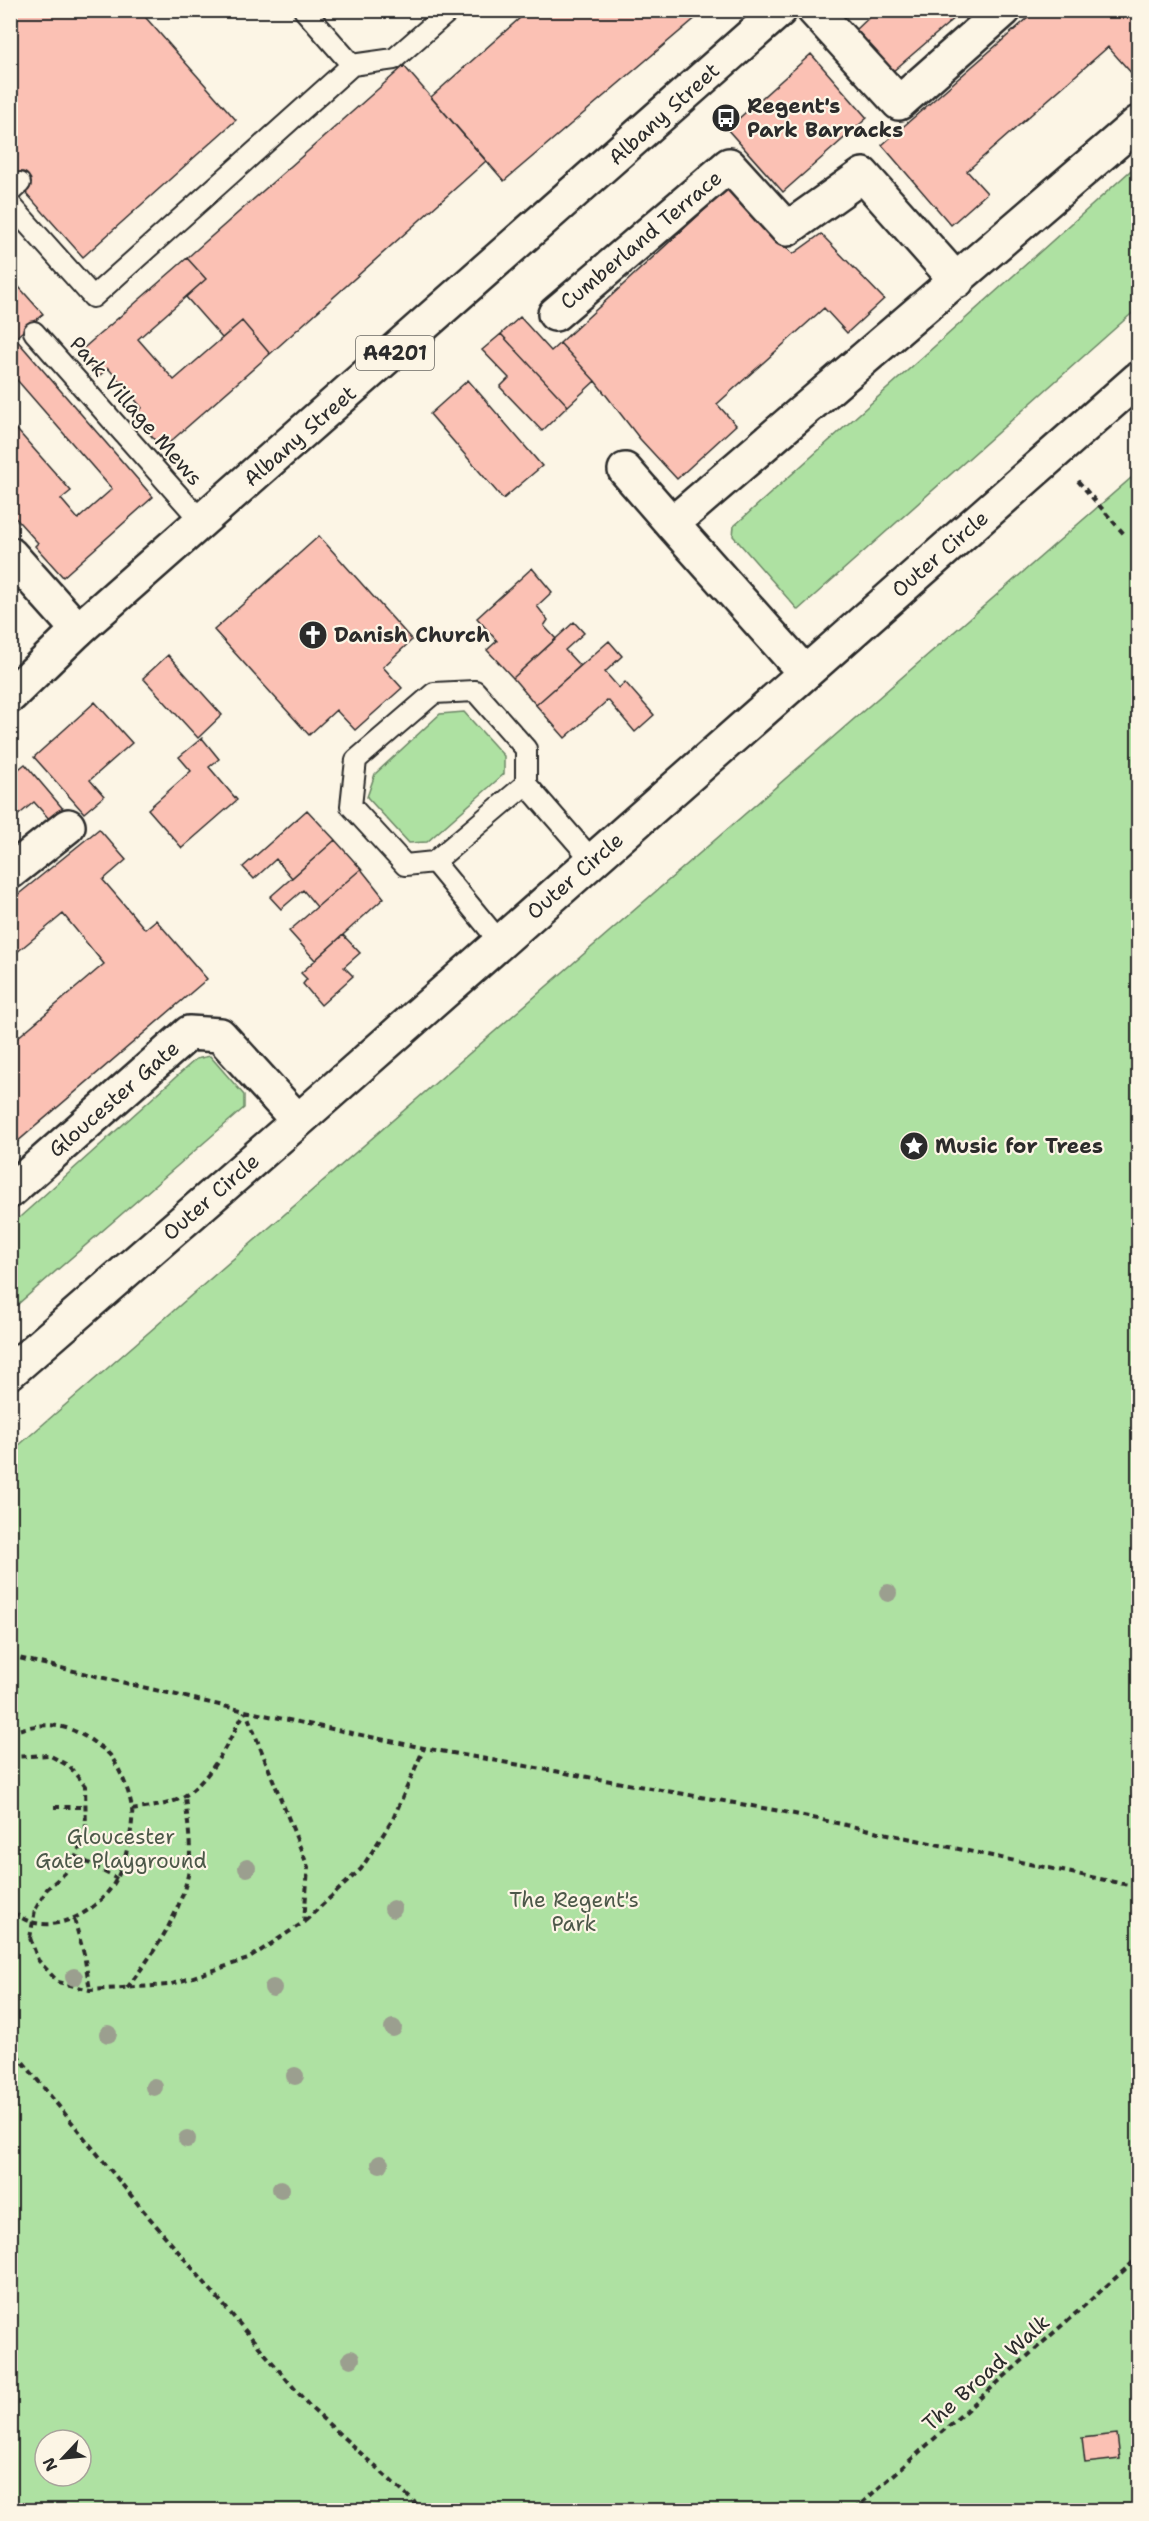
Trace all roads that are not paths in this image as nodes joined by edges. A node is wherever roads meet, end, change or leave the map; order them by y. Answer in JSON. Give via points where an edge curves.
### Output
{"nodes":[{"id":1,"x":304,"y":10,"type":"edge"},
{"id":2,"x":450,"y":10,"type":"edge"},
{"id":3,"x":780,"y":10,"type":"edge"},
{"id":4,"x":814,"y":10,"type":"edge"},
{"id":5,"x":1004,"y":10,"type":"edge"},
{"id":6,"x":352,"y":65,"type":"junction"},
{"id":7,"x":1138,"y":123,"type":"edge"},
{"id":8,"x":10,"y":204,"type":"edge"},
{"id":9,"x":957,"y":281,"type":"junction"},
{"id":10,"x":555,"y":314,"type":"dead end"},
{"id":11,"x":34,"y":332,"type":"dead end"},
{"id":12,"x":1138,"y":378,"type":"edge"},
{"id":13,"x":625,"y":471,"type":"dead end"},
{"id":14,"x":202,"y":522,"type":"junction"},
{"id":15,"x":672,"y":524,"type":"junction"},
{"id":16,"x":10,"y":554,"type":"edge"},
{"id":17,"x":78,"y":630,"type":"junction"},
{"id":18,"x":805,"y":673,"type":"junction"},
{"id":19,"x":10,"y":696,"type":"edge"},
{"id":20,"x":526,"y":784,"type":"junction"},
{"id":21,"x":68,"y":826,"type":"dead end"},
{"id":22,"x":593,"y":861,"type":"junction"},
{"id":23,"x":434,"y":862,"type":"junction"},
{"id":24,"x":10,"y":872,"type":"edge"},
{"id":25,"x":500,"y":942,"type":"junction"},
{"id":26,"x":298,"y":1121,"type":"junction"},
{"id":27,"x":10,"y":1191,"type":"edge"},
{"id":28,"x":10,"y":1371,"type":"edge"}],
"edges":[{"from":1,"to":6,"type":"lane"},
{"from":2,"to":6,"type":"lane","via":[[394,59]]},
{"from":3,"to":14,"type":"street","name":"Albany Street","number":"A4201"},
{"from":4,"to":5,"type":"street","via":[[899,103]]},
{"from":6,"to":8,"type":"lane","via":[[93,297]]},
{"from":7,"to":9,"type":"street"},
{"from":9,"to":10,"type":"street","name":"Cumberland Terrace","via":[[863,175],[787,229],[729,165]]},
{"from":9,"to":15,"type":"street"},
{"from":11,"to":14,"type":"lane","name":"Park Village Mews"},
{"from":12,"to":18,"type":"street","name":"Outer Circle"},
{"from":13,"to":15,"type":"street"},
{"from":14,"to":17,"type":"street","name":"Albany Street","number":"A4201"},
{"from":15,"to":18,"type":"street"},
{"from":16,"to":17,"type":"street"},
{"from":17,"to":19,"type":"street","name":"Albany Street","number":"A4201"},
{"from":18,"to":22,"type":"street","name":"Outer Circle"},
{"from":20,"to":22,"type":"lane"},
{"from":20,"to":23,"type":"lane"},
{"from":20,"to":23,"type":"lane","via":[[526,749],[475,691],[434,693],[416,708],[356,760],[351,806],[405,865]]},
{"from":21,"to":24,"type":"street"},
{"from":22,"to":25,"type":"street","name":"Outer Circle"},
{"from":23,"to":25,"type":"lane"},
{"from":25,"to":26,"type":"street","name":"Outer Circle"},
{"from":26,"to":27,"type":"street","name":"Gloucester Gate","via":[[220,1035],[189,1034]]},
{"from":26,"to":28,"type":"street","name":"Outer Circle"}]}
